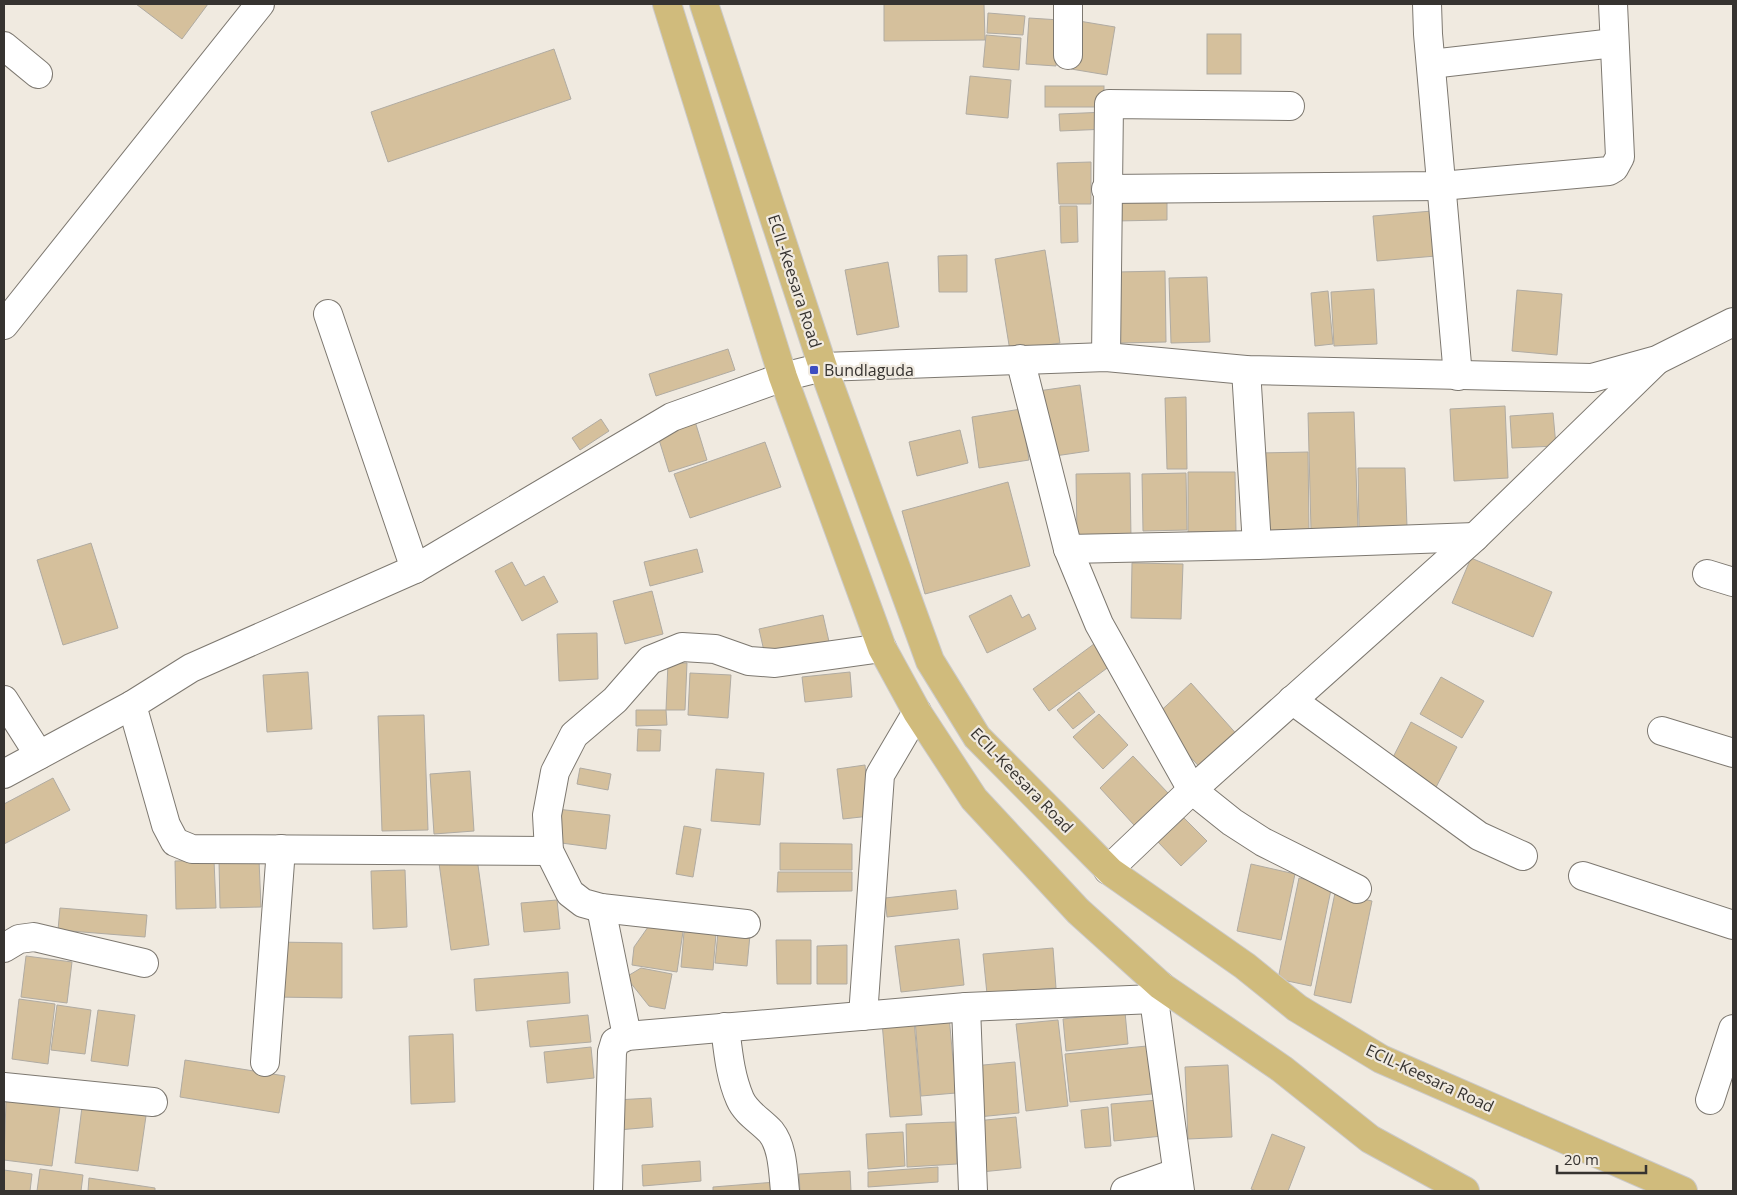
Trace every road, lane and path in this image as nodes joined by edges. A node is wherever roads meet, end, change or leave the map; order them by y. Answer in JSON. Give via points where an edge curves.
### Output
{"nodes":[{"id":1,"x":260,"y":4,"type":"edge"},
{"id":2,"x":667,"y":4,"type":"edge"},
{"id":3,"x":704,"y":4,"type":"edge"},
{"id":4,"x":1068,"y":4,"type":"edge"},
{"id":5,"x":1427,"y":4,"type":"edge"},
{"id":6,"x":1614,"y":4,"type":"edge"},
{"id":7,"x":1614,"y":43,"type":"junction"},
{"id":8,"x":4,"y":46,"type":"edge"},
{"id":9,"x":1068,"y":55,"type":"dead end"},
{"id":10,"x":1431,"y":64,"type":"junction"},
{"id":11,"x":38,"y":74,"type":"dead end"},
{"id":12,"x":1290,"y":106,"type":"dead end"},
{"id":13,"x":1441,"y":186,"type":"junction"},
{"id":14,"x":1106,"y":189,"type":"junction"},
{"id":15,"x":328,"y":314,"type":"dead end"},
{"id":16,"x":1733,"y":322,"type":"edge"},
{"id":17,"x":4,"y":325,"type":"edge"},
{"id":18,"x":1106,"y":357,"type":"junction"},
{"id":19,"x":1020,"y":358,"type":"junction"},
{"id":20,"x":1657,"y":360,"type":"junction"},
{"id":21,"x":823,"y":367,"type":"junction"},
{"id":22,"x":1246,"y":370,"type":"junction"},
{"id":23,"x":1458,"y":376,"type":"junction"},
{"id":24,"x":783,"y":377,"type":"junction"},
{"id":25,"x":1475,"y":537,"type":"junction"},
{"id":26,"x":1257,"y":545,"type":"junction"},
{"id":27,"x":1068,"y":549,"type":"junction"},
{"id":28,"x":415,"y":569,"type":"junction"},
{"id":29,"x":1707,"y":574,"type":"dead end"},
{"id":30,"x":1733,"y":582,"type":"edge"},
{"id":31,"x":882,"y":648,"type":"junction"},
{"id":32,"x":4,"y":700,"type":"edge"},
{"id":33,"x":1292,"y":700,"type":"junction"},
{"id":34,"x":132,"y":705,"type":"junction"},
{"id":35,"x":917,"y":712,"type":"junction"},
{"id":36,"x":1662,"y":731,"type":"dead end"},
{"id":37,"x":1733,"y":754,"type":"edge"},
{"id":38,"x":39,"y":755,"type":"junction"},
{"id":39,"x":4,"y":774,"type":"edge"},
{"id":40,"x":1192,"y":790,"type":"junction"},
{"id":41,"x":281,"y":849,"type":"junction"},
{"id":42,"x":549,"y":851,"type":"junction"},
{"id":43,"x":1523,"y":856,"type":"dead end"},
{"id":44,"x":1108,"y":870,"type":"junction"},
{"id":45,"x":1583,"y":876,"type":"dead end"},
{"id":46,"x":1357,"y":889,"type":"dead end"},
{"id":47,"x":601,"y":908,"type":"junction"},
{"id":48,"x":746,"y":924,"type":"dead end"},
{"id":49,"x":1733,"y":925,"type":"edge"},
{"id":50,"x":5,"y":943,"type":"edge"},
{"id":51,"x":144,"y":962,"type":"dead end"},
{"id":52,"x":1158,"y":992,"type":"junction"},
{"id":53,"x":966,"y":1007,"type":"junction"},
{"id":54,"x":863,"y":1016,"type":"junction"},
{"id":55,"x":725,"y":1027,"type":"junction"},
{"id":56,"x":1733,"y":1029,"type":"edge"},
{"id":57,"x":627,"y":1036,"type":"junction"},
{"id":58,"x":265,"y":1062,"type":"dead end"},
{"id":59,"x":4,"y":1087,"type":"edge"},
{"id":60,"x":1710,"y":1100,"type":"dead end"},
{"id":61,"x":153,"y":1102,"type":"dead end"},
{"id":62,"x":1178,"y":1182,"type":"edge"},
{"id":63,"x":608,"y":1191,"type":"edge"},
{"id":64,"x":785,"y":1191,"type":"edge"},
{"id":65,"x":973,"y":1191,"type":"edge"},
{"id":66,"x":1125,"y":1191,"type":"edge"},
{"id":67,"x":1465,"y":1191,"type":"edge"},
{"id":68,"x":1683,"y":1191,"type":"edge"}],
"edges":[{"from":1,"to":17,"type":"street"},
{"from":2,"to":24,"type":"main road"},
{"from":3,"to":21,"type":"main road","name":"ECIL-Keesara Road"},
{"from":4,"to":9,"type":"street"},
{"from":5,"to":10,"type":"street"},
{"from":6,"to":7,"type":"street"},
{"from":7,"to":10,"type":"street"},
{"from":7,"to":13,"type":"street","via":[[1620,157],[1614,168],[1603,172]]},
{"from":8,"to":11,"type":"street"},
{"from":10,"to":13,"type":"street"},
{"from":12,"to":14,"type":"street","via":[[1109,104]]},
{"from":13,"to":14,"type":"street"},
{"from":13,"to":23,"type":"street"},
{"from":14,"to":18,"type":"street"},
{"from":15,"to":28,"type":"street"},
{"from":16,"to":20,"type":"street"},
{"from":18,"to":19,"type":"street"},
{"from":18,"to":22,"type":"street"},
{"from":19,"to":21,"type":"street"},
{"from":19,"to":27,"type":"street"},
{"from":20,"to":23,"type":"street","via":[[1592,378]]},
{"from":20,"to":25,"type":"street"},
{"from":21,"to":24,"type":"street"},
{"from":21,"to":44,"type":"main road","name":"ECIL-Keesara Road","via":[[930,661],[976,738]]},
{"from":22,"to":23,"type":"street"},
{"from":22,"to":26,"type":"street"},
{"from":24,"to":28,"type":"street","via":[[672,417]]},
{"from":24,"to":31,"type":"main road"},
{"from":25,"to":26,"type":"street"},
{"from":25,"to":33,"type":"street"},
{"from":26,"to":27,"type":"street"},
{"from":27,"to":40,"type":"street","via":[[1099,624]]},
{"from":28,"to":34,"type":"street","via":[[191,668]]},
{"from":29,"to":30,"type":"street"},
{"from":31,"to":35,"type":"main road"},
{"from":31,"to":42,"type":"street","via":[[775,663],[749,661],[715,649],[682,647],[650,660],[615,700],[574,736],[566,750],[555,772],[547,815]]},
{"from":32,"to":38,"type":"street"},
{"from":33,"to":40,"type":"street"},
{"from":33,"to":43,"type":"street","via":[[1479,836]]},
{"from":34,"to":38,"type":"street"},
{"from":34,"to":41,"type":"street","via":[[166,825],[175,842],[192,850]]},
{"from":35,"to":52,"type":"main road","via":[[974,799]]},
{"from":35,"to":54,"type":"street","via":[[880,775]]},
{"from":36,"to":37,"type":"street"},
{"from":38,"to":39,"type":"street"},
{"from":40,"to":44,"type":"street"},
{"from":40,"to":46,"type":"street","via":[[1263,842]]},
{"from":41,"to":42,"type":"street"},
{"from":41,"to":58,"type":"street"},
{"from":42,"to":47,"type":"street","via":[[570,893],[583,903]]},
{"from":44,"to":68,"type":"main road","name":"ECIL-Keesara Road","via":[[1245,966],[1297,1008],[1381,1059]]},
{"from":45,"to":49,"type":"street"},
{"from":47,"to":48,"type":"street"},
{"from":47,"to":57,"type":"street"},
{"from":50,"to":51,"type":"street","via":[[34,937]]},
{"from":52,"to":53,"type":"street"},
{"from":52,"to":62,"type":"street"},
{"from":52,"to":67,"type":"main road","via":[[1282,1069],[1370,1138]]},
{"from":53,"to":54,"type":"street"},
{"from":53,"to":65,"type":"street"},
{"from":54,"to":55,"type":"street"},
{"from":55,"to":57,"type":"street"},
{"from":55,"to":64,"type":"street","via":[[732,1074],[740,1100],[772,1133],[780,1154]]},
{"from":56,"to":60,"type":"street"},
{"from":57,"to":63,"type":"street","via":[[615,1042],[612,1052]]},
{"from":59,"to":61,"type":"street"},
{"from":62,"to":66,"type":"street"}]}
